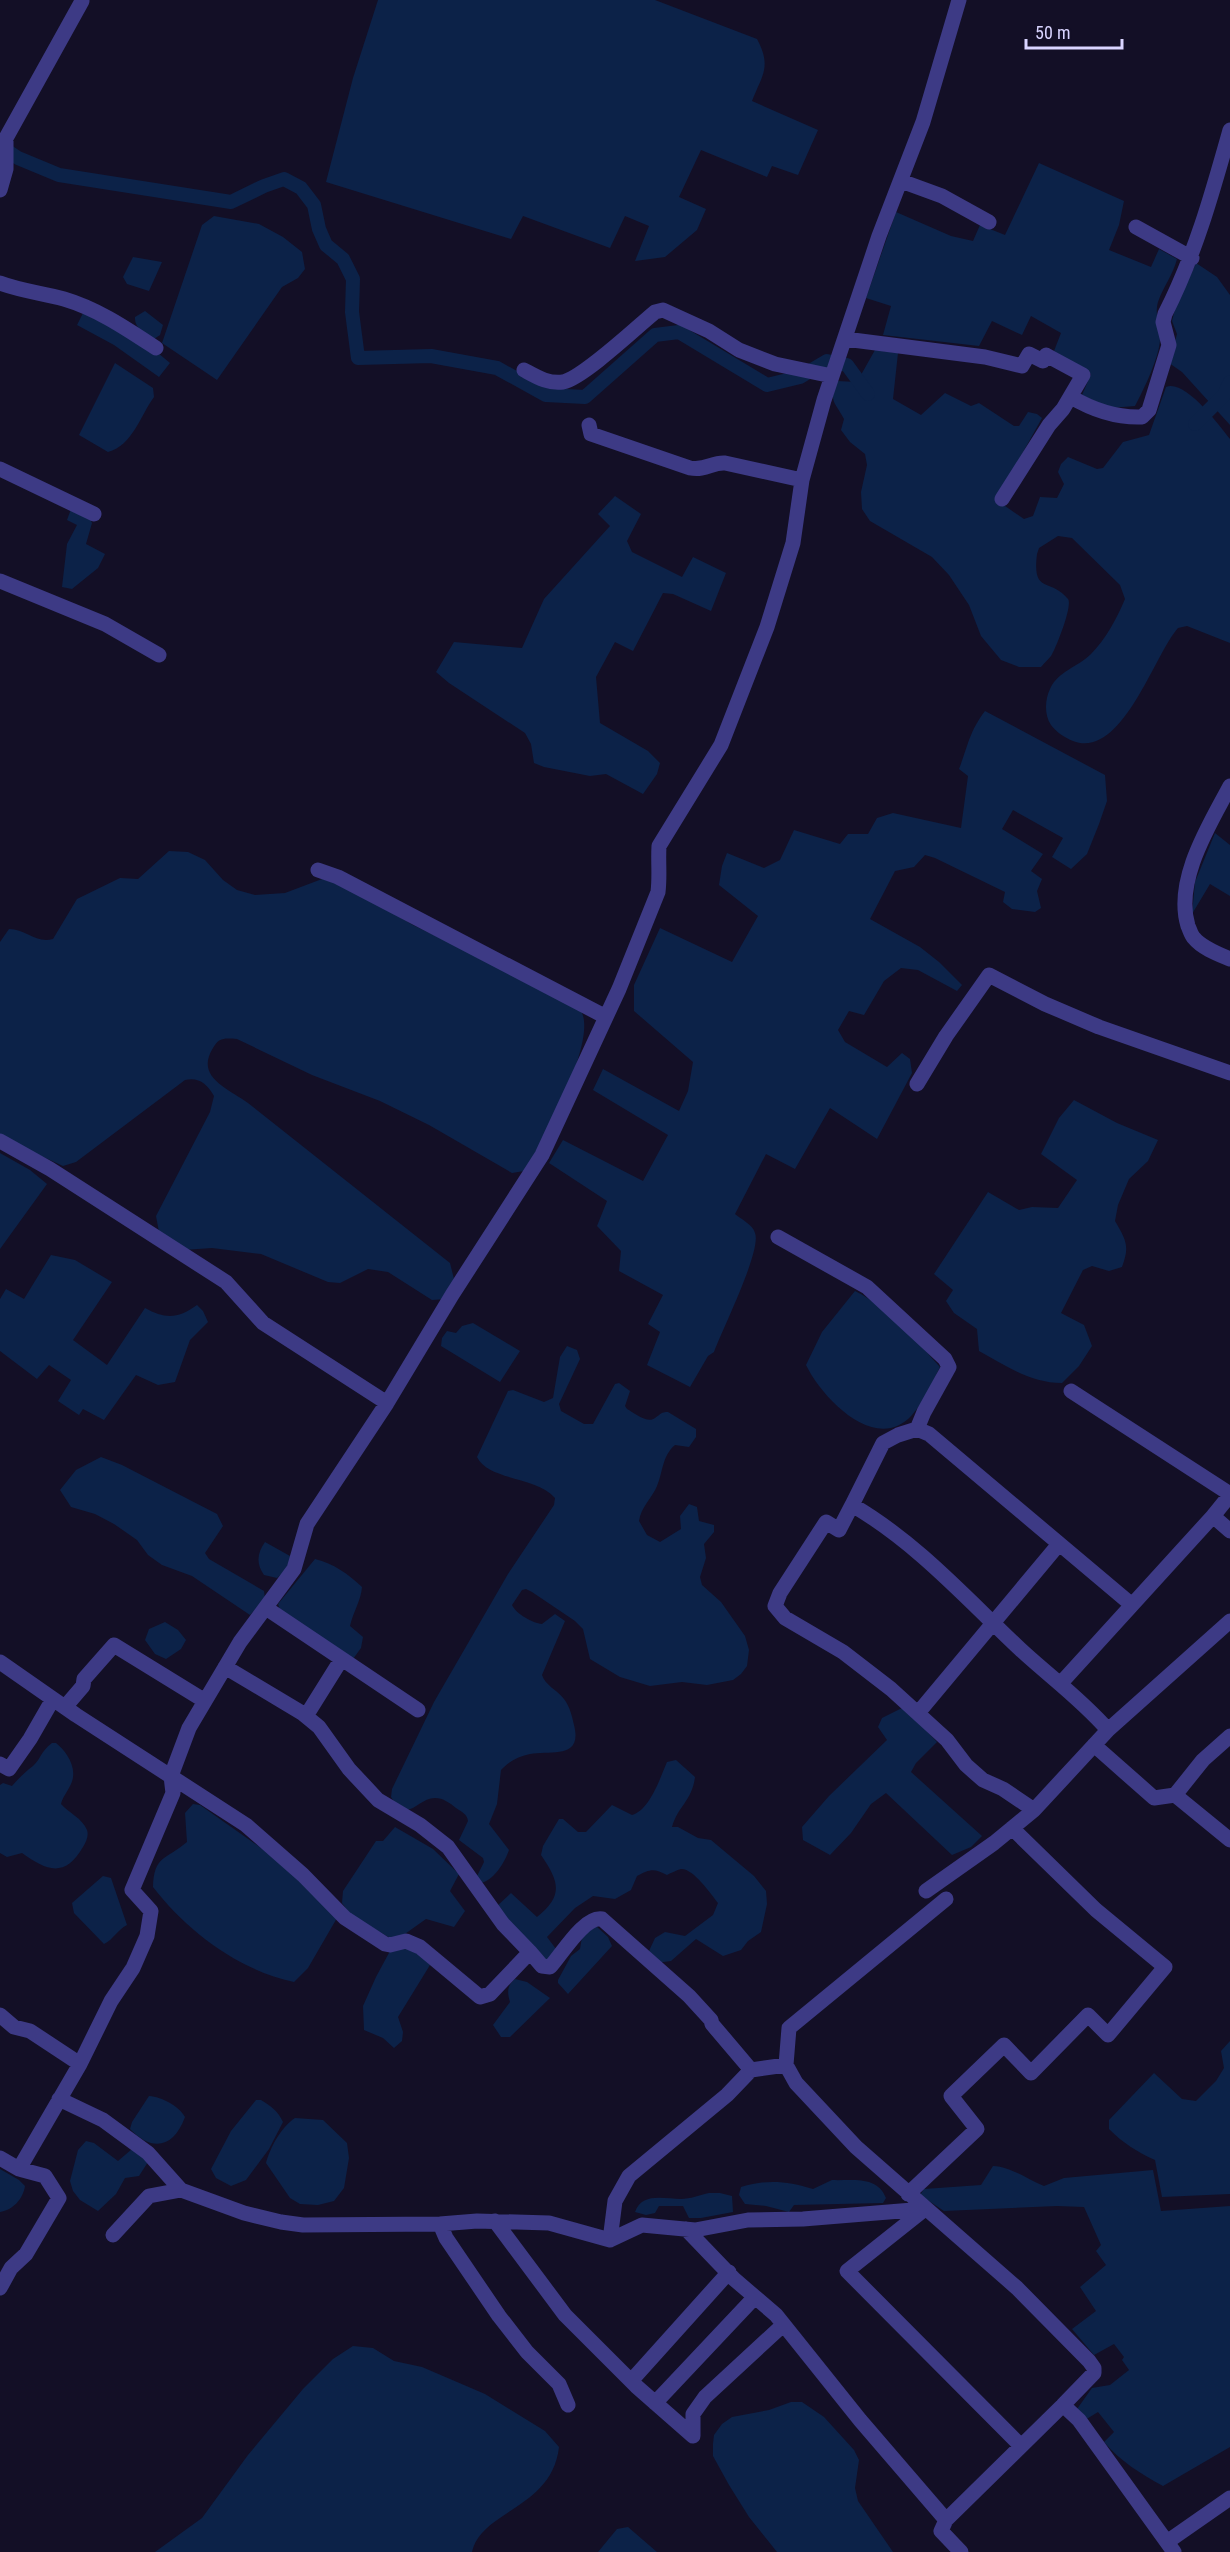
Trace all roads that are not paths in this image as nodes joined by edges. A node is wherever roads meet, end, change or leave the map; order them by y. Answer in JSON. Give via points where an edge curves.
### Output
{"nodes":[{"id":1,"x":958,"y":0,"type":"edge"},
{"id":2,"x":82,"y":2,"type":"dead end"},
{"id":3,"x":1230,"y":130,"type":"edge"},
{"id":4,"x":901,"y":181,"type":"junction"},
{"id":5,"x":0,"y":190,"type":"edge"},
{"id":6,"x":989,"y":222,"type":"dead end"},
{"id":7,"x":1136,"y":227,"type":"dead end"},
{"id":8,"x":1192,"y":258,"type":"junction"},
{"id":9,"x":0,"y":283,"type":"edge"},
{"id":10,"x":845,"y":339,"type":"junction"},
{"id":11,"x":156,"y":348,"type":"dead end"},
{"id":12,"x":524,"y":370,"type":"dead end"},
{"id":13,"x":832,"y":376,"type":"junction"},
{"id":14,"x":1071,"y":397,"type":"junction"},
{"id":15,"x":589,"y":425,"type":"dead end"},
{"id":16,"x":0,"y":469,"type":"edge"},
{"id":17,"x":802,"y":480,"type":"junction"},
{"id":18,"x":1002,"y":500,"type":"dead end"},
{"id":19,"x":94,"y":514,"type":"dead end"},
{"id":20,"x":0,"y":581,"type":"edge"},
{"id":21,"x":159,"y":655,"type":"dead end"},
{"id":22,"x":1230,"y":786,"type":"edge"},
{"id":23,"x":318,"y":870,"type":"dead end"},
{"id":24,"x":1230,"y":959,"type":"edge"},
{"id":25,"x":606,"y":1017,"type":"junction"},
{"id":26,"x":1230,"y":1073,"type":"edge"},
{"id":27,"x":916,"y":1084,"type":"dead end"},
{"id":28,"x":0,"y":1141,"type":"edge"},
{"id":29,"x":778,"y":1237,"type":"dead end"},
{"id":30,"x":1071,"y":1391,"type":"dead end"},
{"id":31,"x":387,"y":1403,"type":"junction"},
{"id":32,"x":917,"y":1429,"type":"junction"},
{"id":33,"x":1230,"y":1494,"type":"edge"},
{"id":34,"x":852,"y":1505,"type":"junction"},
{"id":35,"x":1213,"y":1516,"type":"junction"},
{"id":36,"x":1230,"y":1531,"type":"edge"},
{"id":37,"x":1059,"y":1544,"type":"junction"},
{"id":38,"x":1132,"y":1605,"type":"junction"},
{"id":39,"x":266,"y":1608,"type":"junction"},
{"id":40,"x":1230,"y":1621,"type":"edge"},
{"id":41,"x":994,"y":1623,"type":"junction"},
{"id":42,"x":341,"y":1660,"type":"junction"},
{"id":43,"x":0,"y":1662,"type":"edge"},
{"id":44,"x":225,"y":1666,"type":"junction"},
{"id":45,"x":1061,"y":1683,"type":"junction"},
{"id":46,"x":205,"y":1701,"type":"junction"},
{"id":47,"x":59,"y":1703,"type":"junction"},
{"id":48,"x":418,"y":1710,"type":"dead end"},
{"id":49,"x":918,"y":1713,"type":"junction"},
{"id":50,"x":306,"y":1716,"type":"junction"},
{"id":51,"x":1108,"y":1730,"type":"junction"},
{"id":52,"x":1230,"y":1736,"type":"edge"},
{"id":53,"x":1094,"y":1745,"type":"junction"},
{"id":54,"x":0,"y":1764,"type":"edge"},
{"id":55,"x":171,"y":1776,"type":"junction"},
{"id":56,"x":1175,"y":1795,"type":"junction"},
{"id":57,"x":1034,"y":1810,"type":"junction"},
{"id":58,"x":1012,"y":1828,"type":"junction"},
{"id":59,"x":1230,"y":1840,"type":"edge"},
{"id":60,"x":926,"y":1890,"type":"dead end"},
{"id":61,"x":946,"y":1899,"type":"dead end"},
{"id":62,"x":530,"y":1952,"type":"junction"},
{"id":63,"x":0,"y":2015,"type":"edge"},
{"id":64,"x":80,"y":2064,"type":"junction"},
{"id":65,"x":786,"y":2065,"type":"junction"},
{"id":66,"x":751,"y":2070,"type":"junction"},
{"id":67,"x":59,"y":2099,"type":"junction"},
{"id":68,"x":0,"y":2158,"type":"edge"},
{"id":69,"x":19,"y":2169,"type":"junction"},
{"id":70,"x":181,"y":2190,"type":"junction"},
{"id":71,"x":908,"y":2194,"type":"junction"},
{"id":72,"x":925,"y":2209,"type":"junction"},
{"id":73,"x":495,"y":2221,"type":"junction"},
{"id":74,"x":440,"y":2224,"type":"junction"},
{"id":75,"x":687,"y":2229,"type":"junction"},
{"id":76,"x":113,"y":2235,"type":"dead end"},
{"id":77,"x":610,"y":2240,"type":"junction"},
{"id":78,"x":729,"y":2272,"type":"junction"},
{"id":79,"x":0,"y":2288,"type":"edge"},
{"id":80,"x":754,"y":2298,"type":"junction"},
{"id":81,"x":783,"y":2325,"type":"junction"},
{"id":82,"x":631,"y":2380,"type":"junction"},
{"id":83,"x":655,"y":2403,"type":"junction"},
{"id":84,"x":568,"y":2405,"type":"dead end"},
{"id":85,"x":1063,"y":2405,"type":"junction"},
{"id":86,"x":1021,"y":2446,"type":"junction"},
{"id":87,"x":1230,"y":2499,"type":"edge"},
{"id":88,"x":946,"y":2520,"type":"junction"},
{"id":89,"x":1171,"y":2547,"type":"edge"},
{"id":90,"x":961,"y":2552,"type":"edge"}],
"edges":[{"from":1,"to":4,"type":"street","via":[[923,122]]},
{"from":2,"to":5,"type":"street","via":[[6,138],[6,169]]},
{"from":3,"to":8,"type":"street"},
{"from":4,"to":6,"type":"street","via":[[942,196]]},
{"from":4,"to":10,"type":"street"},
{"from":7,"to":8,"type":"street"},
{"from":8,"to":14,"type":"street","via":[[1164,314],[1169,345],[1149,410],[1143,417],[1104,412]]},
{"from":9,"to":11,"type":"street","via":[[87,307]]},
{"from":10,"to":13,"type":"street"},
{"from":10,"to":14,"type":"street","via":[[985,357],[1022,366],[1029,354],[1043,361],[1046,356],[1083,375]]},
{"from":12,"to":13,"type":"street","via":[[546,382],[564,382],[663,310],[776,364]]},
{"from":13,"to":17,"type":"street"},
{"from":14,"to":18,"type":"street"},
{"from":15,"to":17,"type":"street","via":[[591,434],[690,468],[701,470],[719,462]]},
{"from":16,"to":19,"type":"street"},
{"from":17,"to":25,"type":"street","via":[[793,543],[756,658],[721,745],[659,846],[658,892]]},
{"from":20,"to":21,"type":"street","via":[[105,624]]},
{"from":22,"to":24,"type":"street","via":[[1199,846],[1188,875],[1185,900],[1192,937]]},
{"from":23,"to":25,"type":"street"},
{"from":25,"to":31,"type":"street","via":[[542,1155]]},
{"from":26,"to":27,"type":"street","via":[[1099,1027],[989,975]]},
{"from":28,"to":31,"type":"street","via":[[226,1282],[263,1323]]},
{"from":29,"to":32,"type":"street","via":[[867,1287],[945,1359],[949,1367]]},
{"from":30,"to":33,"type":"street"},
{"from":31,"to":39,"type":"street","via":[[307,1524],[294,1569]]},
{"from":32,"to":34,"type":"street","via":[[883,1443]]},
{"from":32,"to":37,"type":"street","via":[[929,1434]]},
{"from":33,"to":35,"type":"street"},
{"from":34,"to":41,"type":"street","via":[[905,1540]]},
{"from":34,"to":49,"type":"street","via":[[839,1530],[826,1522],[775,1606],[785,1617],[875,1676]]},
{"from":35,"to":36,"type":"street"},
{"from":35,"to":38,"type":"street"},
{"from":37,"to":38,"type":"street"},
{"from":37,"to":41,"type":"street"},
{"from":38,"to":45,"type":"street"},
{"from":39,"to":42,"type":"street"},
{"from":39,"to":44,"type":"street"},
{"from":40,"to":51,"type":"street"},
{"from":41,"to":45,"type":"street"},
{"from":41,"to":49,"type":"street"},
{"from":42,"to":48,"type":"street"},
{"from":42,"to":50,"type":"street"},
{"from":43,"to":47,"type":"street"},
{"from":44,"to":46,"type":"street"},
{"from":44,"to":50,"type":"street"},
{"from":45,"to":51,"type":"street"},
{"from":46,"to":47,"type":"street","via":[[114,1644],[84,1679],[84,1686]]},
{"from":46,"to":55,"type":"street","via":[[189,1728]]},
{"from":47,"to":54,"type":"street","via":[[9,1769]]},
{"from":47,"to":55,"type":"street"},
{"from":49,"to":57,"type":"street","via":[[966,1765]]},
{"from":50,"to":62,"type":"street","via":[[319,1726],[349,1769],[378,1800],[448,1847],[503,1924]]},
{"from":51,"to":53,"type":"street"},
{"from":52,"to":56,"type":"street","via":[[1203,1760]]},
{"from":53,"to":56,"type":"street","via":[[1154,1798]]},
{"from":53,"to":57,"type":"street"},
{"from":55,"to":62,"type":"street","via":[[246,1825],[345,1918],[385,1944],[406,1941],[420,1947],[480,1997],[490,1994]]},
{"from":55,"to":64,"type":"street","via":[[174,1793],[132,1890],[151,1911],[147,1936]]},
{"from":56,"to":59,"type":"street"},
{"from":57,"to":58,"type":"street"},
{"from":58,"to":60,"type":"street"},
{"from":58,"to":71,"type":"street","via":[[1096,1910],[1165,1968],[1108,2035],[1088,2015],[1031,2073],[1004,2045],[951,2096],[977,2129]]},
{"from":61,"to":65,"type":"street","via":[[789,2028]]},
{"from":62,"to":66,"type":"street","via":[[544,1968],[550,1967],[585,1923],[602,1919],[688,1996]]},
{"from":63,"to":64,"type":"street"},
{"from":64,"to":67,"type":"street"},
{"from":65,"to":66,"type":"street"},
{"from":65,"to":71,"type":"street","via":[[803,2091]]},
{"from":66,"to":77,"type":"street","via":[[727,2095],[629,2176],[615,2201]]},
{"from":67,"to":69,"type":"street"},
{"from":67,"to":70,"type":"street","via":[[103,2120],[148,2153]]},
{"from":68,"to":69,"type":"street"},
{"from":69,"to":79,"type":"street","via":[[45,2176],[59,2198],[26,2254],[11,2268]]},
{"from":70,"to":74,"type":"street","via":[[280,2222]]},
{"from":70,"to":76,"type":"street","via":[[149,2196]]},
{"from":71,"to":72,"type":"street"},
{"from":72,"to":75,"type":"street","via":[[748,2220]]},
{"from":72,"to":85,"type":"street","via":[[1017,2288],[1094,2368],[1089,2381]]},
{"from":72,"to":86,"type":"street","via":[[847,2271]]},
{"from":73,"to":74,"type":"street"},
{"from":73,"to":77,"type":"street","via":[[549,2223]]},
{"from":73,"to":82,"type":"street","via":[[565,2314]]},
{"from":74,"to":84,"type":"street","via":[[499,2316],[559,2384]]},
{"from":75,"to":77,"type":"street","via":[[642,2225]]},
{"from":75,"to":78,"type":"street"},
{"from":78,"to":80,"type":"street"},
{"from":78,"to":82,"type":"street"},
{"from":80,"to":81,"type":"street"},
{"from":80,"to":83,"type":"street"},
{"from":81,"to":83,"type":"street","via":[[705,2397],[693,2414],[693,2436]]},
{"from":81,"to":88,"type":"street"},
{"from":82,"to":83,"type":"street"},
{"from":85,"to":86,"type":"street"},
{"from":85,"to":89,"type":"street","via":[[1079,2420]]},
{"from":86,"to":88,"type":"street"},
{"from":87,"to":89,"type":"street"},
{"from":88,"to":90,"type":"street","via":[[941,2531]]}]}
